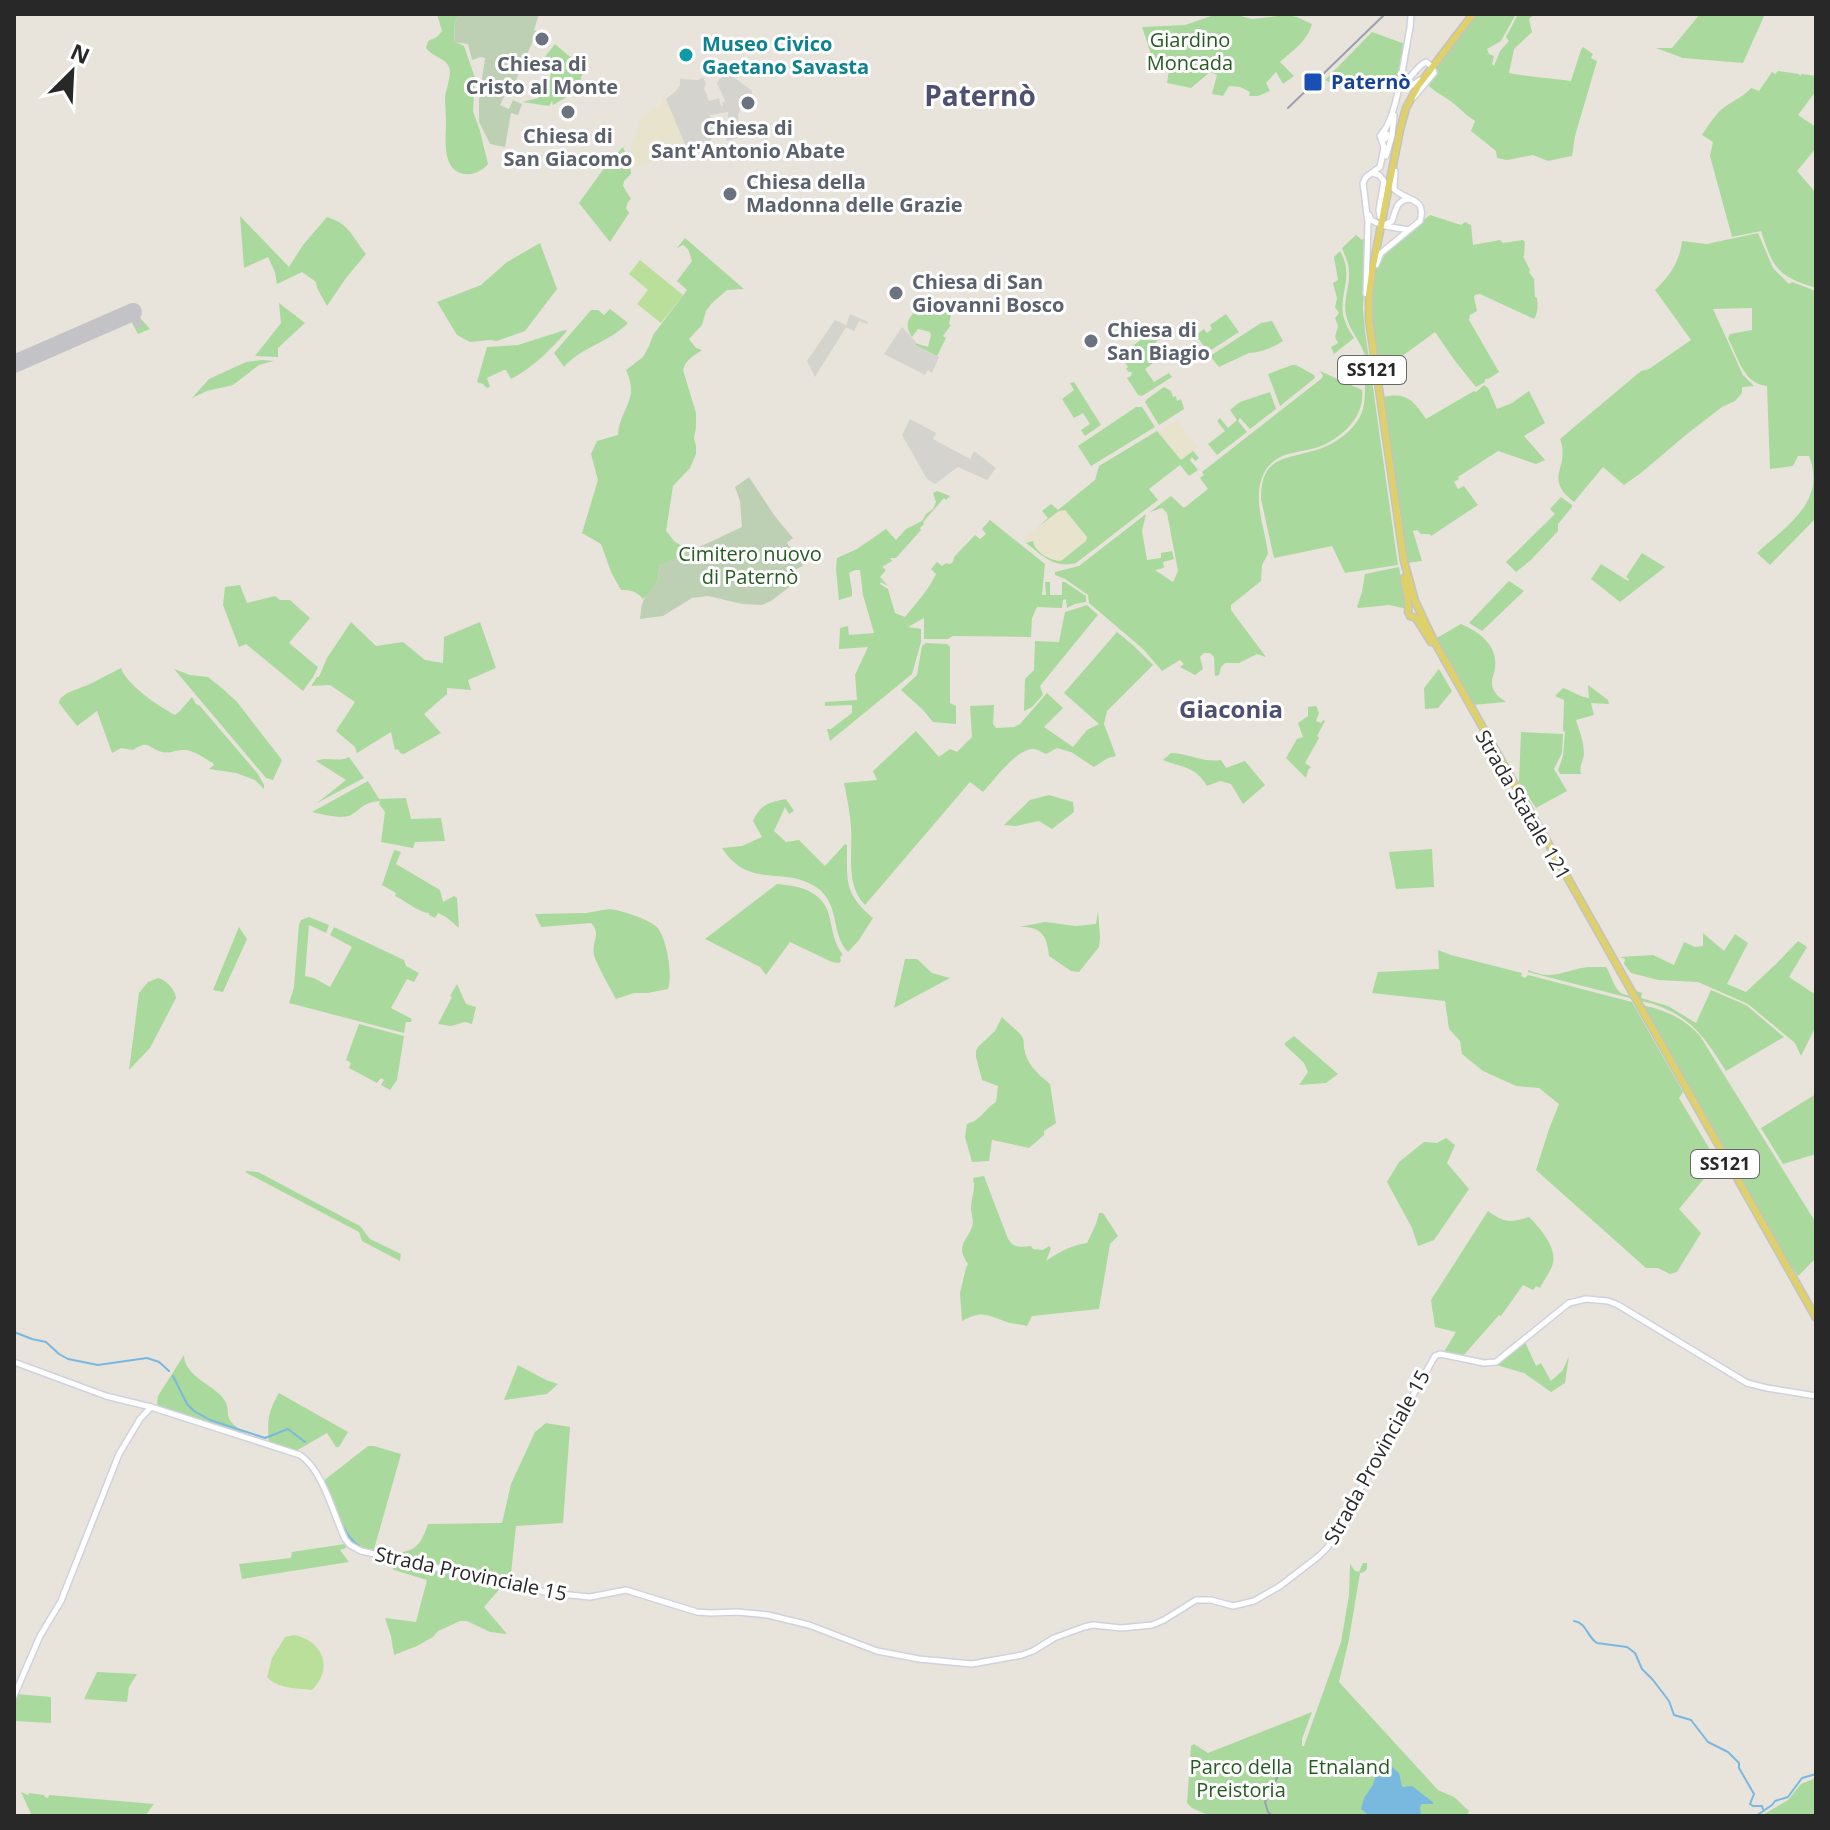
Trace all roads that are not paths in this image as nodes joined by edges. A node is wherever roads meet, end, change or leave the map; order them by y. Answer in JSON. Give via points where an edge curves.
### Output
{"nodes":[{"id":1,"x":1411,"y":14,"type":"edge"},
{"id":2,"x":1473,"y":14,"type":"edge"},
{"id":3,"x":1431,"y":67,"type":"junction"},
{"id":4,"x":1420,"y":80,"type":"junction"},
{"id":5,"x":1399,"y":86,"type":"junction"},
{"id":6,"x":1396,"y":97,"type":"junction"},
{"id":7,"x":1398,"y":142,"type":"junction"},
{"id":8,"x":1380,"y":167,"type":"junction"},
{"id":9,"x":1371,"y":173,"type":"junction"},
{"id":10,"x":1411,"y":199,"type":"junction"},
{"id":11,"x":1367,"y":211,"type":"junction"},
{"id":12,"x":1367,"y":219,"type":"junction"},
{"id":13,"x":1380,"y":223,"type":"junction"},
{"id":14,"x":1409,"y":230,"type":"junction"},
{"id":15,"x":1368,"y":291,"type":"junction"},
{"id":16,"x":1413,"y":613,"type":"junction"},
{"id":17,"x":1635,"y":1000,"type":"junction"},
{"id":18,"x":1816,"y":1318,"type":"edge"},
{"id":19,"x":1816,"y":1325,"type":"edge"},
{"id":20,"x":14,"y":1362,"type":"edge"},
{"id":21,"x":1816,"y":1396,"type":"edge"},
{"id":22,"x":146,"y":1410,"type":"junction"},
{"id":23,"x":14,"y":1696,"type":"edge"}],
"edges":[{"from":1,"to":5,"type":"main road"},
{"from":2,"to":3,"type":"main road"},
{"from":3,"to":4,"type":"main road","number":"SS121"},
{"from":3,"to":5,"type":"main road","via":[[1422,64]]},
{"from":3,"to":7,"type":"main road","number":"SS121","via":[[1409,100]]},
{"from":4,"to":5,"type":"main road"},
{"from":4,"to":13,"type":"main road","number":"SS121","via":[[1399,121]]},
{"from":5,"to":6,"type":"main road"},
{"from":6,"to":8,"type":"main road","via":[[1392,136]]},
{"from":6,"to":8,"type":"main road","via":[[1381,135]]},
{"from":7,"to":10,"type":"main road","via":[[1393,186]]},
{"from":7,"to":15,"type":"main road","number":"SS121"},
{"from":8,"to":9,"type":"main road"},
{"from":9,"to":11,"type":"main road","via":[[1363,183]]},
{"from":9,"to":13,"type":"main road","via":[[1384,181]]},
{"from":10,"to":13,"type":"main road","via":[[1399,203],[1392,221]]},
{"from":10,"to":14,"type":"main road","via":[[1422,212]]},
{"from":11,"to":12,"type":"main road"},
{"from":11,"to":13,"type":"main road"},
{"from":12,"to":13,"type":"main road"},
{"from":12,"to":15,"type":"main road"},
{"from":13,"to":14,"type":"main road"},
{"from":13,"to":15,"type":"main road","number":"SS121"},
{"from":14,"to":15,"type":"main road","via":[[1379,256]]},
{"from":15,"to":16,"type":"main road","number":"SS121"},
{"from":15,"to":16,"type":"main road","number":"SS121","via":[[1368,344],[1394,525]]},
{"from":16,"to":17,"type":"main road","name":"Strada Statale 121","number":"SS121"},
{"from":16,"to":17,"type":"main road","name":"Strada Statale 121","number":"SS121","via":[[1531,813],[1560,852]]},
{"from":17,"to":18,"type":"main road","name":"Strada Statale 121","number":"SS121"},
{"from":17,"to":19,"type":"main road","name":"Strada Statale 121","number":"SS121"},
{"from":20,"to":22,"type":"main road"},
{"from":21,"to":22,"type":"main road","name":"Strada Provinciale 15","via":[[1747,1383],[1618,1305],[1577,1300],[1496,1362],[1435,1356],[1328,1547],[1267,1595],[1237,1606],[1196,1600],[1161,1622],[1084,1627],[1028,1653],[982,1663],[877,1651],[809,1625],[761,1614],[697,1612],[630,1591],[590,1597],[542,1592],[361,1551],[345,1539],[316,1471],[304,1457]]},
{"from":22,"to":23,"type":"main road","via":[[119,1454],[58,1607]]}]}
